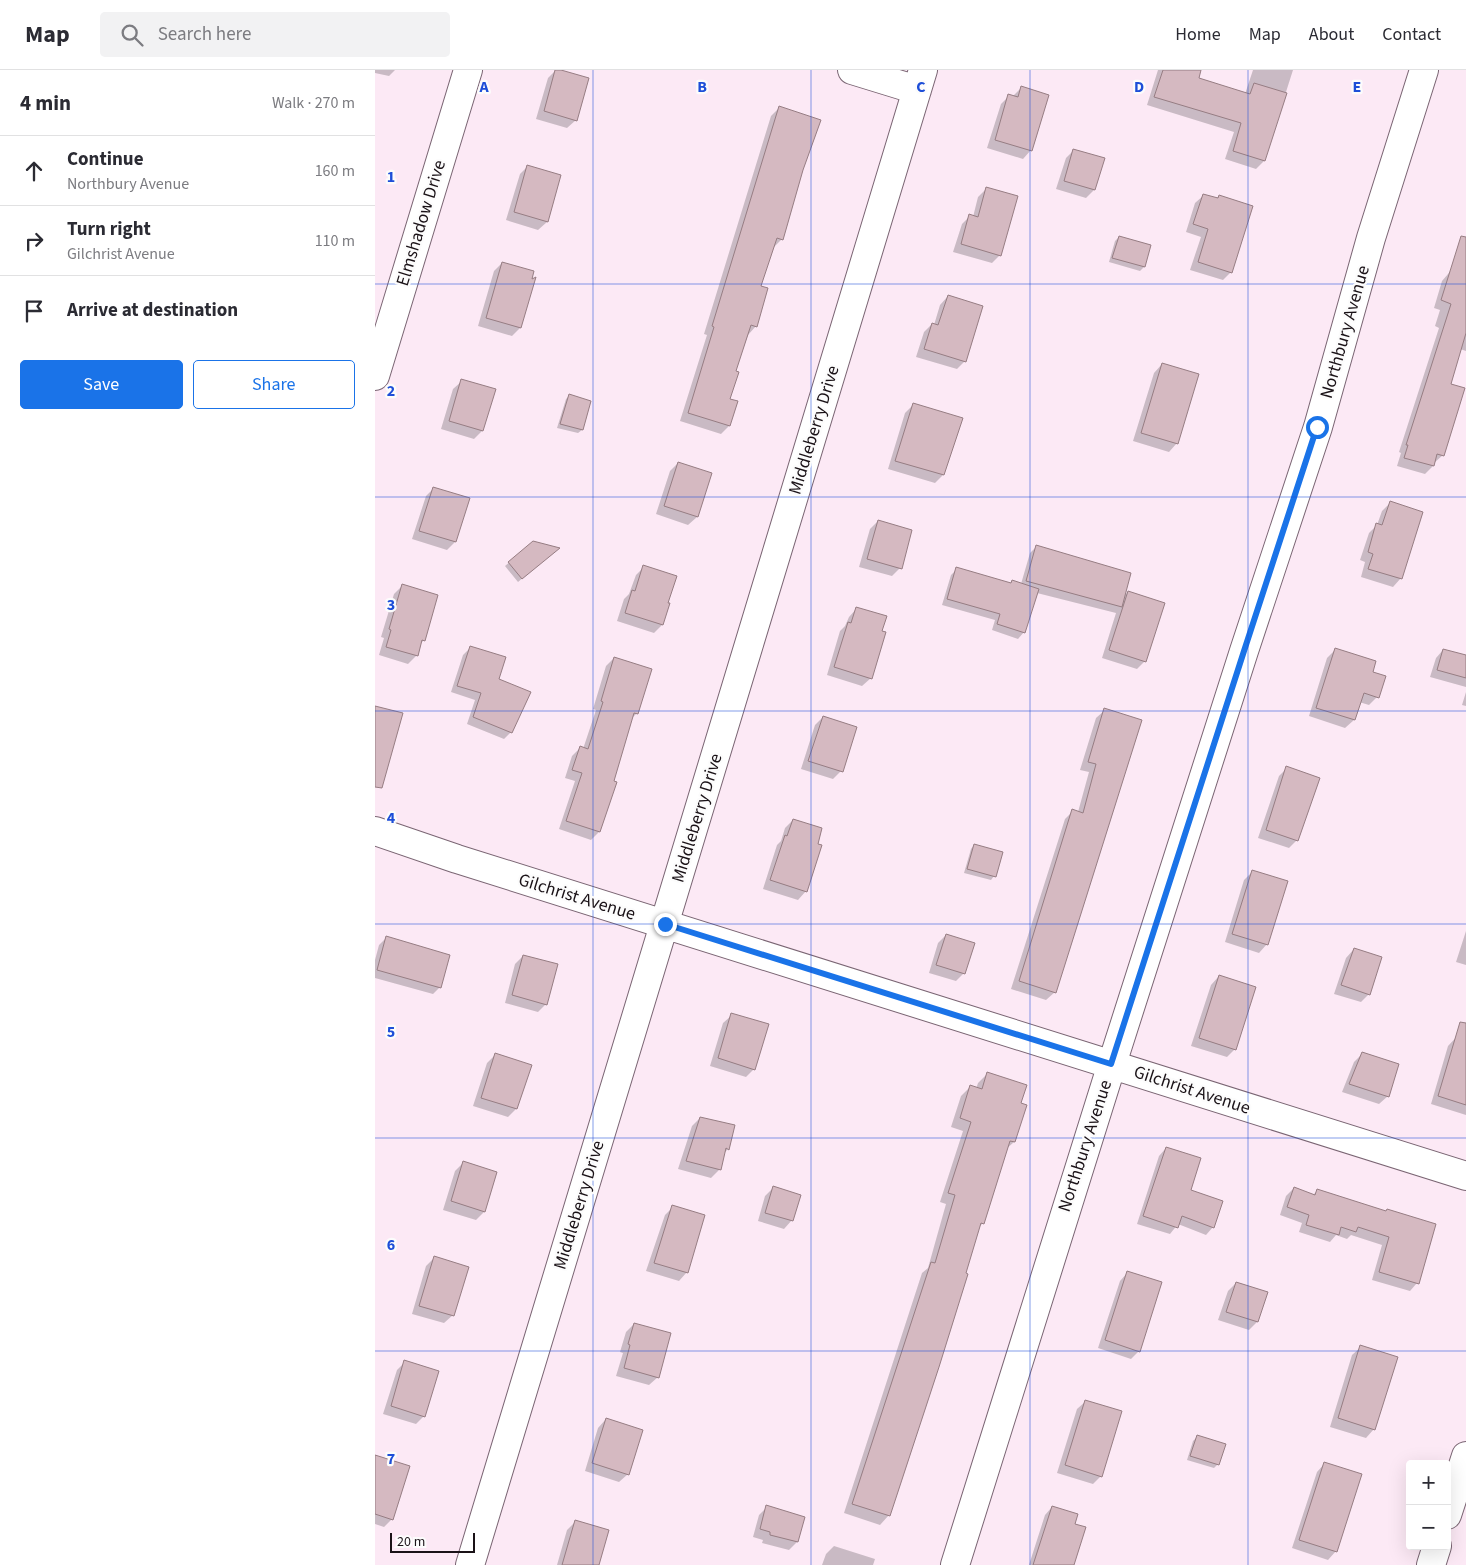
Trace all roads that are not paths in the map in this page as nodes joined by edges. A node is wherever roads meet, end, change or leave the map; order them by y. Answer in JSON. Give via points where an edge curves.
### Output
{"nodes":[{"id":1,"x":468,"y":70,"type":"edge"},
{"id":2,"x":852,"y":70,"type":"edge"},
{"id":3,"x":1424,"y":70,"type":"edge"},
{"id":4,"x":920,"y":80,"type":"edge"},
{"id":5,"x":375,"y":376,"type":"edge"},
{"id":6,"x":375,"y":831,"type":"edge"},
{"id":7,"x":665,"y":924,"type":"junction"},
{"id":8,"x":1111,"y":1064,"type":"junction"},
{"id":9,"x":1466,"y":1176,"type":"edge"},
{"id":10,"x":1466,"y":1456,"type":"edge"},
{"id":11,"x":1450,"y":1505,"type":"edge"},
{"id":12,"x":1436,"y":1550,"type":"edge"},
{"id":13,"x":470,"y":1565,"type":"edge"},
{"id":14,"x":955,"y":1565,"type":"edge"},
{"id":15,"x":1431,"y":1565,"type":"edge"}],
"edges":[{"from":1,"to":5,"type":"street","name":"Elmshadow Drive"},
{"from":2,"to":4,"type":"street"},
{"from":3,"to":8,"type":"street","name":"Northbury Avenue","via":[[1371,238],[1317,427]]},
{"from":4,"to":7,"type":"street","name":"Middleberry Drive"},
{"from":6,"to":7,"type":"street","name":"Gilchrist Avenue","via":[[457,860]]},
{"from":7,"to":8,"type":"street","name":"Gilchrist Avenue"},
{"from":7,"to":13,"type":"street","name":"Middleberry Drive"},
{"from":8,"to":9,"type":"street","name":"Gilchrist Avenue"},
{"from":8,"to":14,"type":"street","name":"Northbury Avenue"},
{"from":10,"to":11,"type":"street"},
{"from":12,"to":15,"type":"street"}]}
